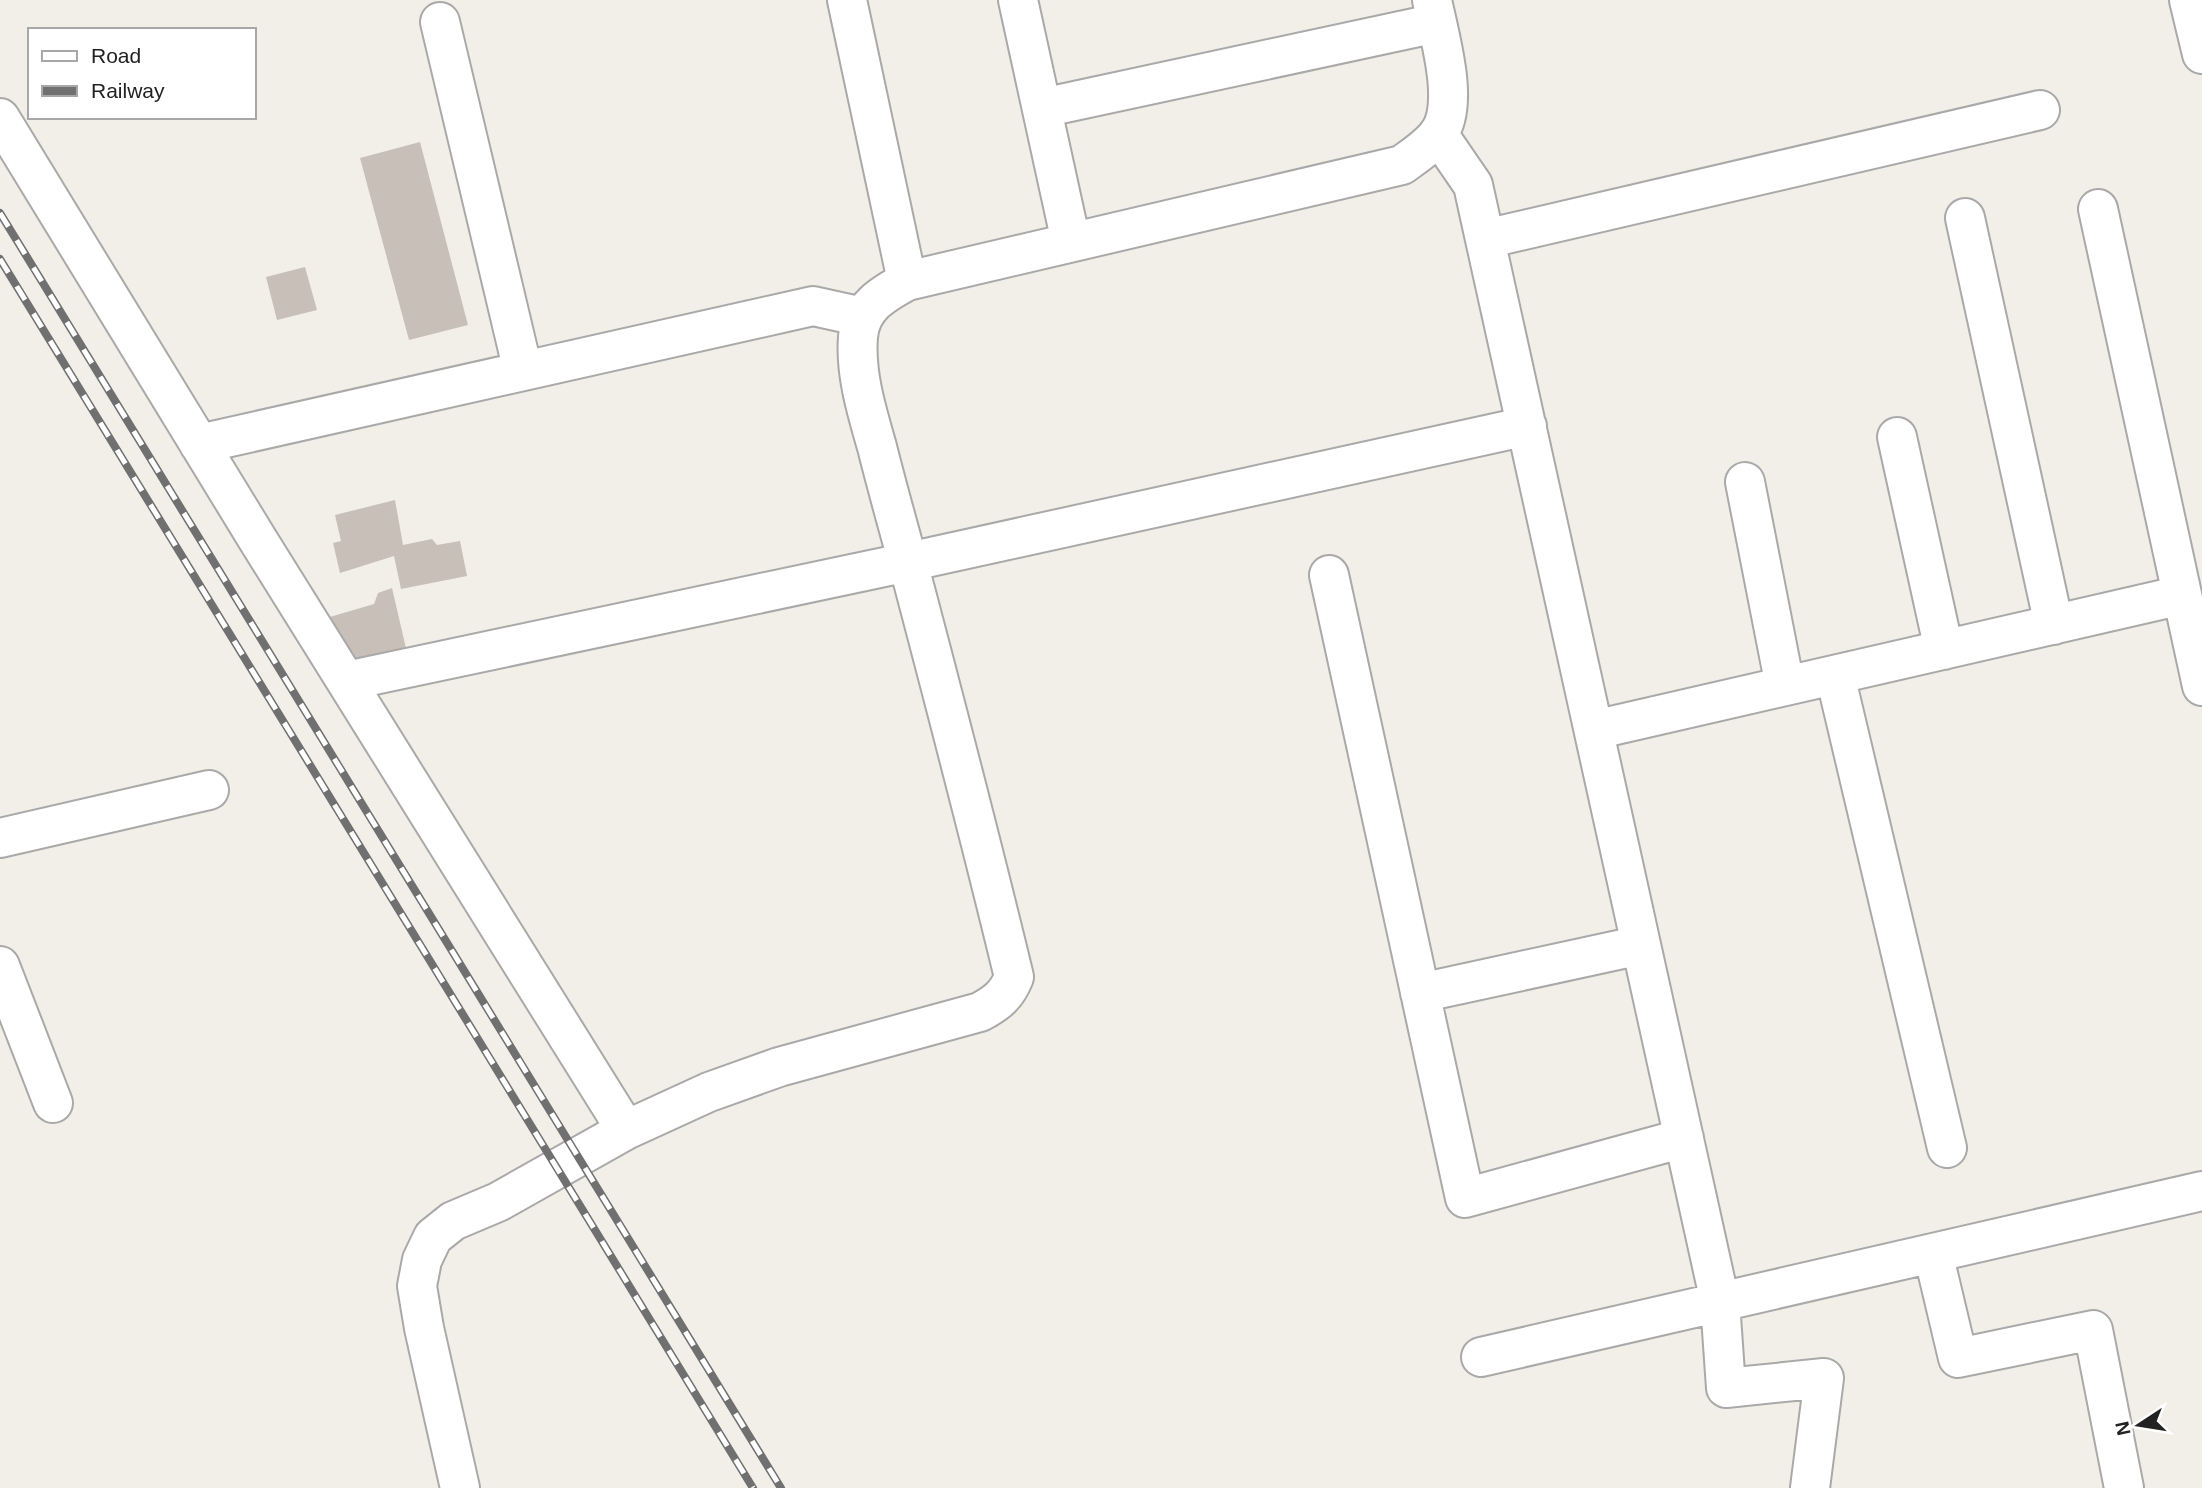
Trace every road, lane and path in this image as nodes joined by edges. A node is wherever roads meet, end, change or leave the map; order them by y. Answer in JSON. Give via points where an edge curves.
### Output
{"nodes":[{"id":1,"x":847,"y":0,"type":"edge"},
{"id":2,"x":1018,"y":0,"type":"edge"},
{"id":3,"x":2189,"y":0,"type":"edge"},
{"id":4,"x":1434,"y":11,"type":"edge"},
{"id":5,"x":440,"y":22,"type":"dead end"},
{"id":6,"x":2202,"y":54,"type":"edge"},
{"id":7,"x":1042,"y":108,"type":"junction"},
{"id":8,"x":2040,"y":110,"type":"dead end"},
{"id":9,"x":0,"y":118,"type":"edge"},
{"id":10,"x":1438,"y":134,"type":"junction"},
{"id":11,"x":2098,"y":209,"type":"dead end"},
{"id":12,"x":1965,"y":218,"type":"dead end"},
{"id":13,"x":1485,"y":239,"type":"junction"},
{"id":14,"x":1071,"y":242,"type":"junction"},
{"id":15,"x":907,"y":281,"type":"junction"},
{"id":16,"x":863,"y":317,"type":"junction"},
{"id":17,"x":523,"y":371,"type":"junction"},
{"id":18,"x":1527,"y":426,"type":"junction"},
{"id":19,"x":1897,"y":437,"type":"dead end"},
{"id":20,"x":199,"y":444,"type":"junction"},
{"id":21,"x":1745,"y":482,"type":"dead end"},
{"id":22,"x":908,"y":562,"type":"junction"},
{"id":23,"x":1329,"y":575,"type":"dead end"},
{"id":24,"x":2182,"y":595,"type":"junction"},
{"id":25,"x":2054,"y":625,"type":"junction"},
{"id":26,"x":1944,"y":650,"type":"junction"},
{"id":27,"x":1835,"y":675,"type":"junction"},
{"id":28,"x":346,"y":681,"type":"junction"},
{"id":29,"x":1785,"y":686,"type":"junction"},
{"id":30,"x":2202,"y":686,"type":"edge"},
{"id":31,"x":1594,"y":730,"type":"junction"},
{"id":32,"x":209,"y":790,"type":"dead end"},
{"id":33,"x":0,"y":838,"type":"edge"},
{"id":34,"x":1641,"y":945,"type":"junction"},
{"id":35,"x":0,"y":966,"type":"edge"},
{"id":36,"x":1420,"y":993,"type":"junction"},
{"id":37,"x":53,"y":1103,"type":"dead end"},
{"id":38,"x":626,"y":1130,"type":"junction"},
{"id":39,"x":1684,"y":1138,"type":"junction"},
{"id":40,"x":1947,"y":1148,"type":"dead end"},
{"id":41,"x":2202,"y":1191,"type":"edge"},
{"id":42,"x":1933,"y":1253,"type":"junction"},
{"id":43,"x":1720,"y":1302,"type":"junction"},
{"id":44,"x":1481,"y":1357,"type":"dead end"},
{"id":45,"x":460,"y":1488,"type":"edge"},
{"id":46,"x":1810,"y":1488,"type":"edge"},
{"id":47,"x":2124,"y":1488,"type":"edge"}],
"edges":[{"from":1,"to":15,"type":"street"},
{"from":2,"to":7,"type":"street"},
{"from":3,"to":6,"type":"street"},
{"from":4,"to":7,"type":"street"},
{"from":4,"to":10,"type":"street","via":[[1449,95],[1447,117]]},
{"from":5,"to":17,"type":"street"},
{"from":7,"to":14,"type":"street"},
{"from":8,"to":13,"type":"street"},
{"from":9,"to":20,"type":"street"},
{"from":10,"to":13,"type":"street","via":[[1473,185]]},
{"from":10,"to":14,"type":"street","via":[[1402,165]]},
{"from":11,"to":24,"type":"street"},
{"from":12,"to":25,"type":"street"},
{"from":13,"to":18,"type":"street"},
{"from":14,"to":15,"type":"street"},
{"from":15,"to":16,"type":"street","via":[[871,304]]},
{"from":16,"to":17,"type":"street","via":[[813,306]]},
{"from":16,"to":22,"type":"street","via":[[858,335],[861,379]]},
{"from":17,"to":20,"type":"street"},
{"from":18,"to":22,"type":"street"},
{"from":18,"to":31,"type":"street"},
{"from":19,"to":26,"type":"street"},
{"from":20,"to":28,"type":"street"},
{"from":21,"to":29,"type":"street"},
{"from":22,"to":28,"type":"street"},
{"from":22,"to":38,"type":"street","via":[[1014,977],[1009,989],[999,1002],[981,1012],[779,1067],[709,1091]]},
{"from":23,"to":36,"type":"street"},
{"from":24,"to":25,"type":"street"},
{"from":24,"to":30,"type":"street"},
{"from":25,"to":26,"type":"street"},
{"from":26,"to":27,"type":"street"},
{"from":27,"to":29,"type":"street"},
{"from":27,"to":40,"type":"street"},
{"from":28,"to":38,"type":"street"},
{"from":29,"to":31,"type":"street"},
{"from":31,"to":34,"type":"street"},
{"from":32,"to":33,"type":"street"},
{"from":34,"to":36,"type":"street"},
{"from":34,"to":39,"type":"street"},
{"from":35,"to":37,"type":"street"},
{"from":36,"to":39,"type":"street","via":[[1465,1198]]},
{"from":38,"to":45,"type":"street","via":[[499,1202],[453,1221],[433,1237],[422,1260],[417,1286]]},
{"from":39,"to":43,"type":"street"},
{"from":41,"to":42,"type":"street"},
{"from":42,"to":43,"type":"street"},
{"from":42,"to":47,"type":"street","via":[[1958,1358],[2093,1330]]},
{"from":43,"to":44,"type":"street"},
{"from":43,"to":46,"type":"street","via":[[1726,1388],[1824,1378]]}]}
